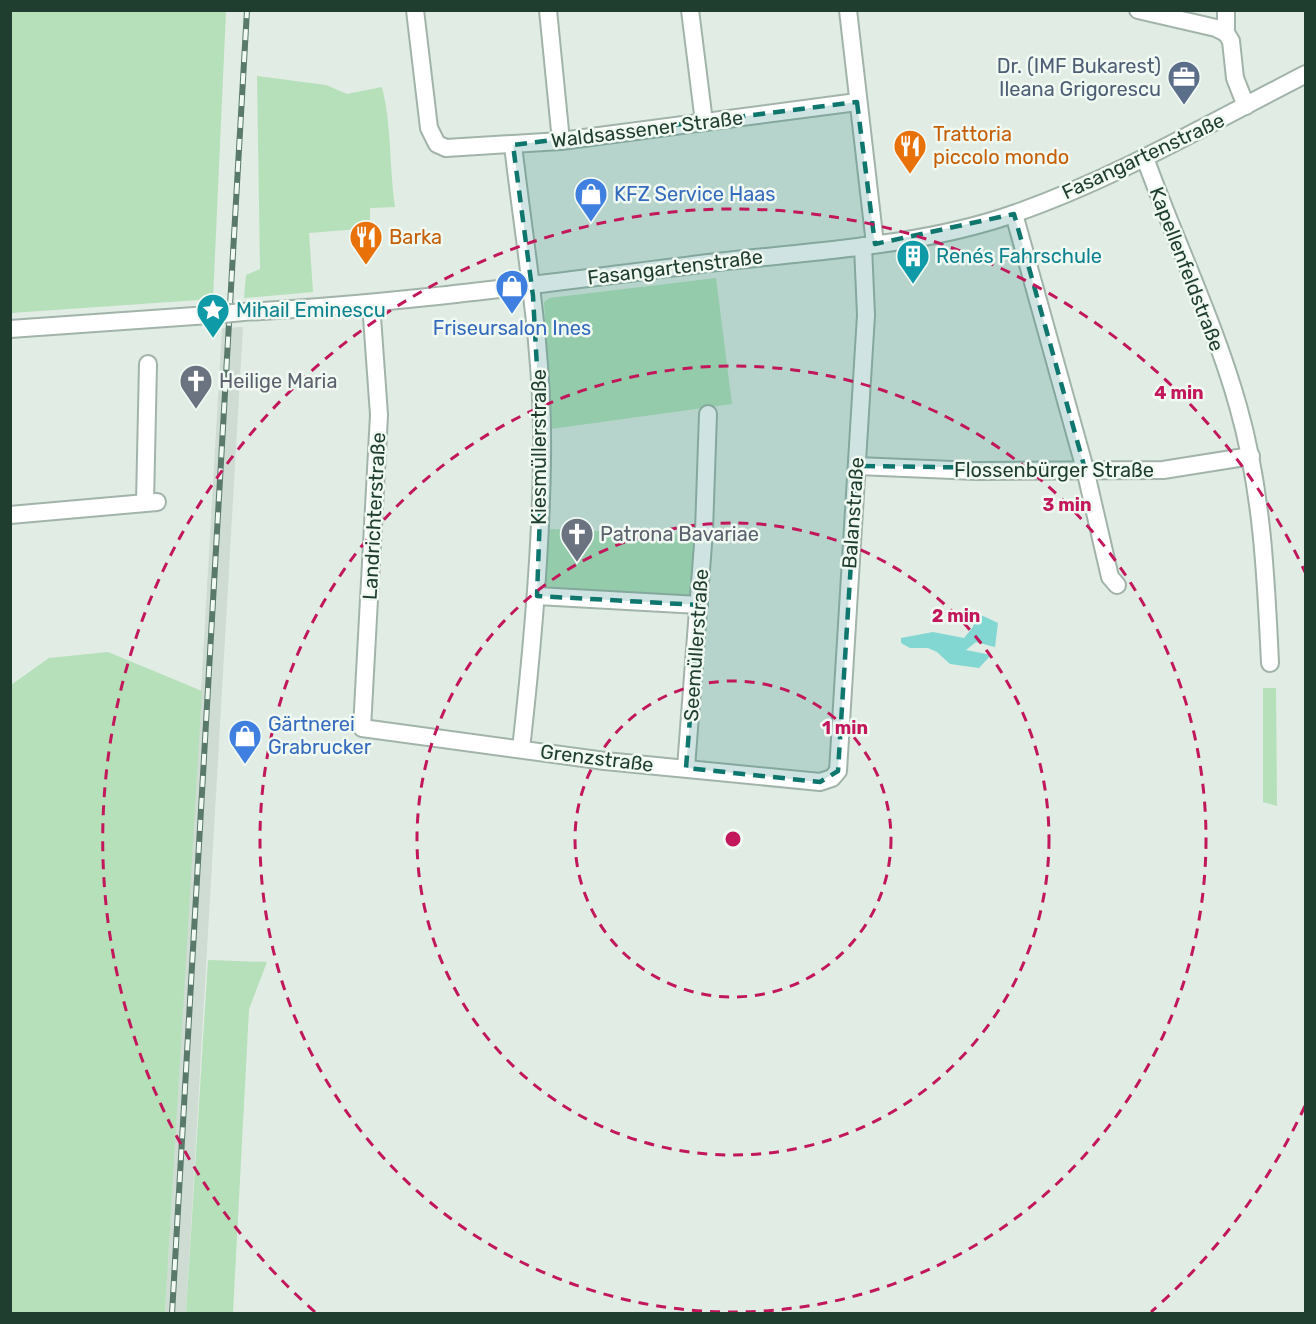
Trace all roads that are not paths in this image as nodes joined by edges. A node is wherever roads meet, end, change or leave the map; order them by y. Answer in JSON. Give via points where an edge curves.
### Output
{"nodes":[{"id":1,"x":415,"y":10,"type":"edge"},
{"id":2,"x":548,"y":10,"type":"edge"},
{"id":3,"x":690,"y":10,"type":"edge"},
{"id":4,"x":848,"y":10,"type":"edge"},
{"id":5,"x":1138,"y":10,"type":"edge"},
{"id":6,"x":1226,"y":10,"type":"edge"},
{"id":7,"x":1226,"y":33,"type":"junction"},
{"id":8,"x":1305,"y":74,"type":"edge"},
{"id":9,"x":857,"y":102,"type":"junction"},
{"id":10,"x":1246,"y":106,"type":"junction"},
{"id":11,"x":704,"y":122,"type":"junction"},
{"id":12,"x":561,"y":141,"type":"junction"},
{"id":13,"x":513,"y":146,"type":"junction"},
{"id":14,"x":1145,"y":158,"type":"junction"},
{"id":15,"x":1014,"y":214,"type":"junction"},
{"id":16,"x":869,"y":245,"type":"junction"},
{"id":17,"x":531,"y":285,"type":"junction"},
{"id":18,"x":371,"y":303,"type":"junction"},
{"id":19,"x":10,"y":329,"type":"edge"},
{"id":20,"x":148,"y":364,"type":"dead end"},
{"id":21,"x":708,"y":414,"type":"dead end"},
{"id":22,"x":1251,"y":456,"type":"junction"},
{"id":23,"x":857,"y":466,"type":"junction"},
{"id":24,"x":1085,"y":469,"type":"junction"},
{"id":25,"x":10,"y":515,"type":"edge"},
{"id":26,"x":1117,"y":585,"type":"dead end"},
{"id":27,"x":537,"y":596,"type":"junction"},
{"id":28,"x":699,"y":605,"type":"junction"},
{"id":29,"x":1270,"y":663,"type":"dead end"},
{"id":30,"x":362,"y":728,"type":"joint"},
{"id":31,"x":521,"y":749,"type":"junction"},
{"id":32,"x":686,"y":768,"type":"junction"},
{"id":33,"x":832,"y":778,"type":"joint"}],
"edges":[{"from":1,"to":13,"type":"street","name":"Waldsassener Straße","via":[[429,128],[437,144],[456,149]]},
{"from":2,"to":12,"type":"street"},
{"from":3,"to":11,"type":"street"},
{"from":4,"to":9,"type":"street","name":"Balanstraße"},
{"from":5,"to":7,"type":"street"},
{"from":6,"to":7,"type":"street"},
{"from":7,"to":10,"type":"street","via":[[1231,40],[1239,94]]},
{"from":8,"to":10,"type":"street","name":"Fasangartenstraße"},
{"from":9,"to":11,"type":"street","name":"Waldsassener Straße"},
{"from":9,"to":16,"type":"street","name":"Balanstraße"},
{"from":10,"to":14,"type":"street","name":"Fasangartenstraße"},
{"from":11,"to":12,"type":"street","name":"Waldsassener Straße"},
{"from":12,"to":13,"type":"street","name":"Waldsassener Straße"},
{"from":13,"to":17,"type":"street","name":"Kiesmüllerstraße"},
{"from":14,"to":15,"type":"street","name":"Fasangartenstraße"},
{"from":14,"to":22,"type":"street","name":"Kapellenfeldstraße","via":[[1221,356]]},
{"from":15,"to":16,"type":"street","name":"Fasangartenstraße"},
{"from":15,"to":24,"type":"street"},
{"from":16,"to":17,"type":"street","name":"Fasangartenstraße"},
{"from":16,"to":23,"type":"street","name":"Balanstraße"},
{"from":17,"to":18,"type":"street","name":"Fasangartenstraße"},
{"from":17,"to":27,"type":"street","name":"Kiesmüllerstraße","via":[[543,458]]},
{"from":18,"to":19,"type":"street","name":"Fasangartenstraße","bridge":true},
{"from":18,"to":30,"type":"street","name":"Landrichterstraße","via":[[379,416]]},
{"from":20,"to":25,"type":"street","via":[[151,502]]},
{"from":21,"to":28,"type":"street","name":"Seemüllerstraße"},
{"from":22,"to":24,"type":"street","name":"Flossenbürger Straße","via":[[1163,470]]},
{"from":22,"to":29,"type":"street","name":"Kapellenfeldstraße","via":[[1264,541]]},
{"from":23,"to":24,"type":"street","name":"Flossenbürger Straße","via":[[976,471]]},
{"from":23,"to":33,"type":"street","name":"Balanstraße","via":[[838,771]]},
{"from":24,"to":26,"type":"street","via":[[1110,577]]},
{"from":27,"to":28,"type":"street"},
{"from":27,"to":31,"type":"street","name":"Kiesmüllerstraße"},
{"from":28,"to":32,"type":"street","name":"Seemüllerstraße"},
{"from":30,"to":31,"type":"street","name":"Grenzstraße"},
{"from":31,"to":32,"type":"street","name":"Grenzstraße"},
{"from":32,"to":33,"type":"street","name":"Grenzstraße","via":[[820,782]]}]}
